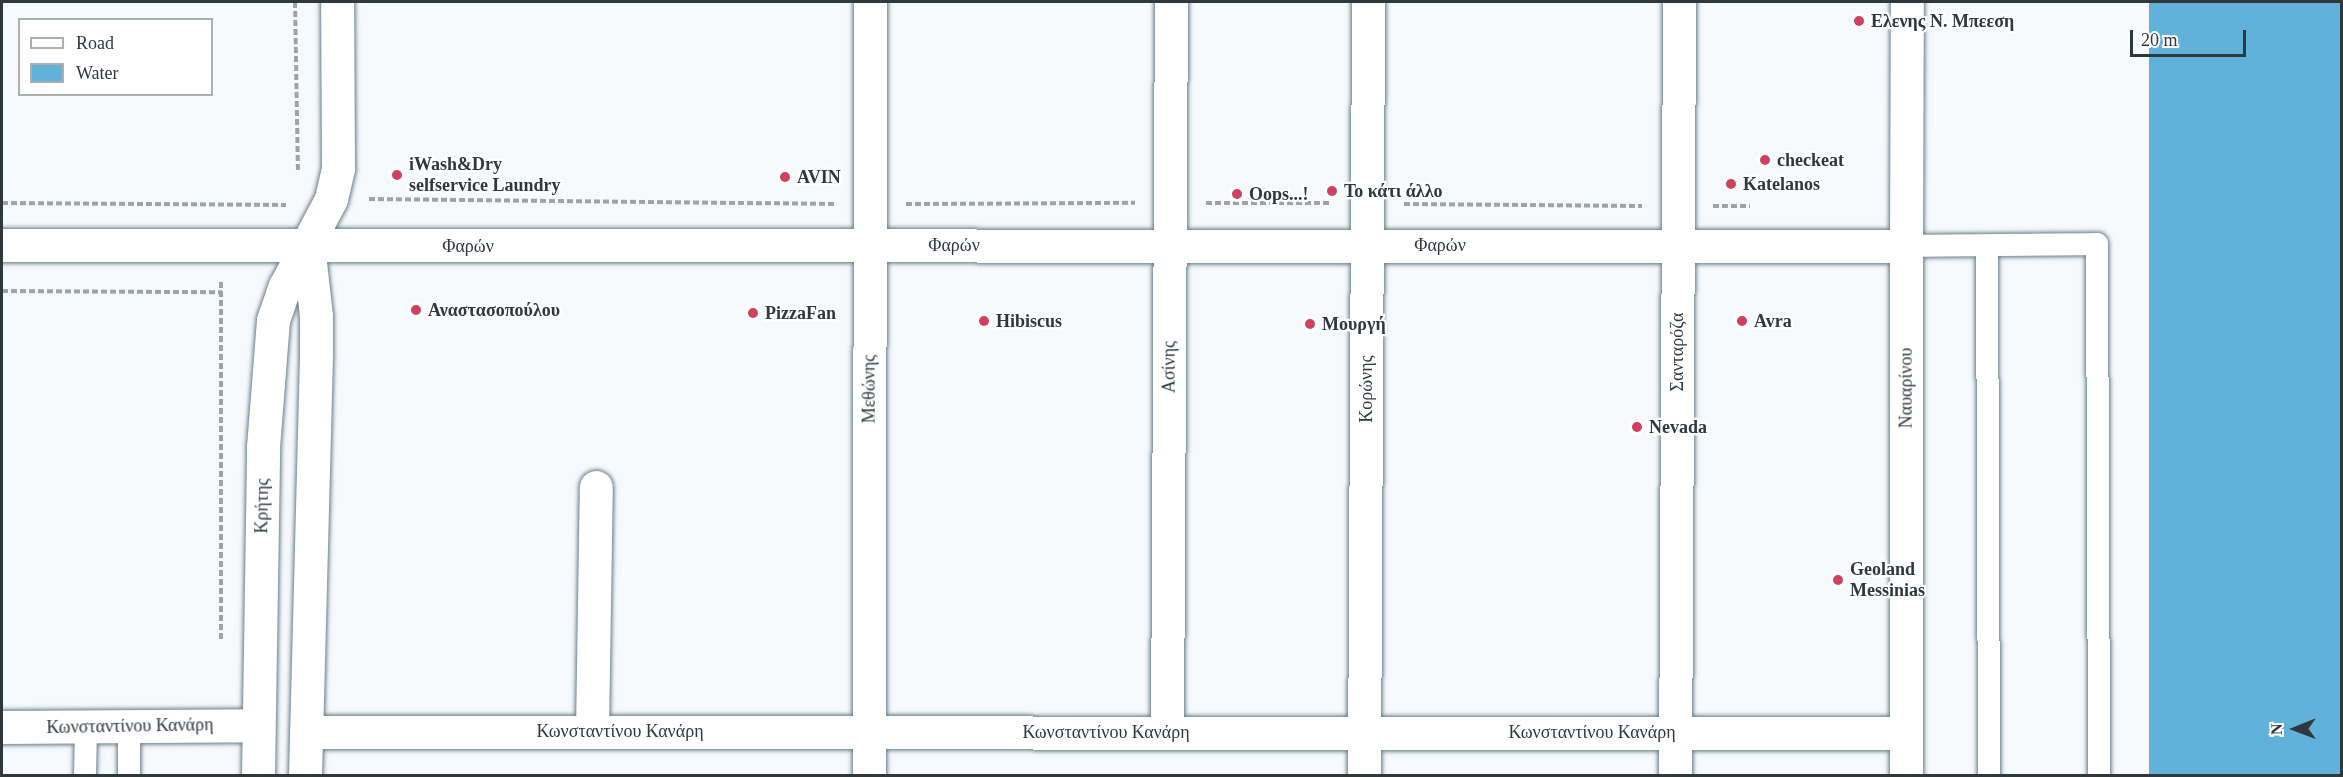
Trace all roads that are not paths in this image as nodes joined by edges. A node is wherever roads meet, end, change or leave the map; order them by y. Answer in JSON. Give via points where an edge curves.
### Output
{"nodes":[{"id":1,"x":337,"y":2,"type":"edge"},
{"id":2,"x":870,"y":2,"type":"edge"},
{"id":3,"x":1171,"y":2,"type":"edge"},
{"id":4,"x":1368,"y":2,"type":"edge"},
{"id":5,"x":1679,"y":2,"type":"edge"},
{"id":6,"x":1907,"y":2,"type":"edge"},
{"id":7,"x":1170,"y":244,"type":"junction"},
{"id":8,"x":2,"y":245,"type":"edge"},
{"id":9,"x":308,"y":245,"type":"junction"},
{"id":10,"x":1367,"y":245,"type":"junction"},
{"id":11,"x":1677,"y":245,"type":"junction"},
{"id":12,"x":870,"y":246,"type":"junction"},
{"id":13,"x":1906,"y":246,"type":"junction"},
{"id":14,"x":1988,"y":246,"type":"junction"},
{"id":15,"x":596,"y":487,"type":"dead end"},
{"id":16,"x":258,"y":725,"type":"junction"},
{"id":17,"x":2,"y":727,"type":"edge"},
{"id":18,"x":86,"y":727,"type":"junction"},
{"id":19,"x":129,"y":727,"type":"junction"},
{"id":20,"x":592,"y":731,"type":"junction"},
{"id":21,"x":1676,"y":731,"type":"junction"},
{"id":22,"x":306,"y":732,"type":"junction"},
{"id":23,"x":869,"y":732,"type":"junction"},
{"id":24,"x":1167,"y":732,"type":"junction"},
{"id":25,"x":1364,"y":732,"type":"junction"},
{"id":26,"x":1905,"y":733,"type":"junction"},
{"id":27,"x":85,"y":776,"type":"edge"},
{"id":28,"x":129,"y":776,"type":"edge"},
{"id":29,"x":258,"y":776,"type":"edge"},
{"id":30,"x":305,"y":776,"type":"edge"},
{"id":31,"x":869,"y":776,"type":"edge"},
{"id":32,"x":1364,"y":776,"type":"edge"},
{"id":33,"x":1676,"y":776,"type":"edge"},
{"id":34,"x":1906,"y":776,"type":"edge"},
{"id":35,"x":1989,"y":776,"type":"edge"},
{"id":36,"x":2100,"y":776,"type":"edge"}],
"edges":[{"from":1,"to":9,"type":"street","name":"Κρήτης","via":[[338,168],[331,199]]},
{"from":2,"to":12,"type":"street","name":"Μεθώνης"},
{"from":3,"to":7,"type":"street","name":"Ασίνης"},
{"from":4,"to":10,"type":"street","name":"Κορώνης"},
{"from":5,"to":11,"type":"street","name":"Σανταρόζα"},
{"from":6,"to":13,"type":"street","name":"Ναυαρίνου"},
{"from":7,"to":10,"type":"street","name":"Φαρών"},
{"from":7,"to":12,"type":"street","name":"Φαρών"},
{"from":7,"to":24,"type":"street","name":"Ασίνης"},
{"from":8,"to":9,"type":"street","name":"Φαρών"},
{"from":9,"to":12,"type":"street","name":"Φαρών"},
{"from":9,"to":16,"type":"street","name":"Κρήτης","via":[[285,286],[273,320],[263,447]]},
{"from":9,"to":22,"type":"street","via":[[316,355]]},
{"from":10,"to":11,"type":"street","name":"Φαρών"},
{"from":10,"to":25,"type":"street","name":"Κορώνης"},
{"from":11,"to":13,"type":"street","name":"Φαρών"},
{"from":11,"to":21,"type":"street","name":"Σανταρόζα"},
{"from":12,"to":23,"type":"street","name":"Μεθώνης"},
{"from":13,"to":14,"type":"lane"},
{"from":13,"to":26,"type":"street","name":"Ναυαρίνου"},
{"from":14,"to":35,"type":"lane"},
{"from":14,"to":36,"type":"lane","via":[[2097,244]]},
{"from":15,"to":20,"type":"street"},
{"from":16,"to":19,"type":"street","name":"Κωνσταντίνου Κανάρη"},
{"from":16,"to":29,"type":"street","name":"Κρήτης"},
{"from":17,"to":18,"type":"street","name":"Κωνσταντίνου Κανάρη"},
{"from":18,"to":19,"type":"street","name":"Κωνσταντίνου Κανάρη"},
{"from":18,"to":27,"type":"lane"},
{"from":19,"to":28,"type":"lane"},
{"from":20,"to":22,"type":"street","name":"Κωνσταντίνου Κανάρη"},
{"from":20,"to":23,"type":"street","name":"Κωνσταντίνου Κανάρη"},
{"from":21,"to":25,"type":"street","name":"Κωνσταντίνου Κανάρη"},
{"from":21,"to":26,"type":"street","name":"Κωνσταντίνου Κανάρη"},
{"from":21,"to":33,"type":"street","name":"Σανταρόζα"},
{"from":22,"to":30,"type":"street"},
{"from":23,"to":24,"type":"street","name":"Κωνσταντίνου Κανάρη"},
{"from":23,"to":31,"type":"street","name":"Μεθώνης"},
{"from":24,"to":25,"type":"street","name":"Κωνσταντίνου Κανάρη"},
{"from":25,"to":32,"type":"street","name":"Κορώνης"},
{"from":26,"to":34,"type":"street","name":"Ναυαρίνου"}]}
